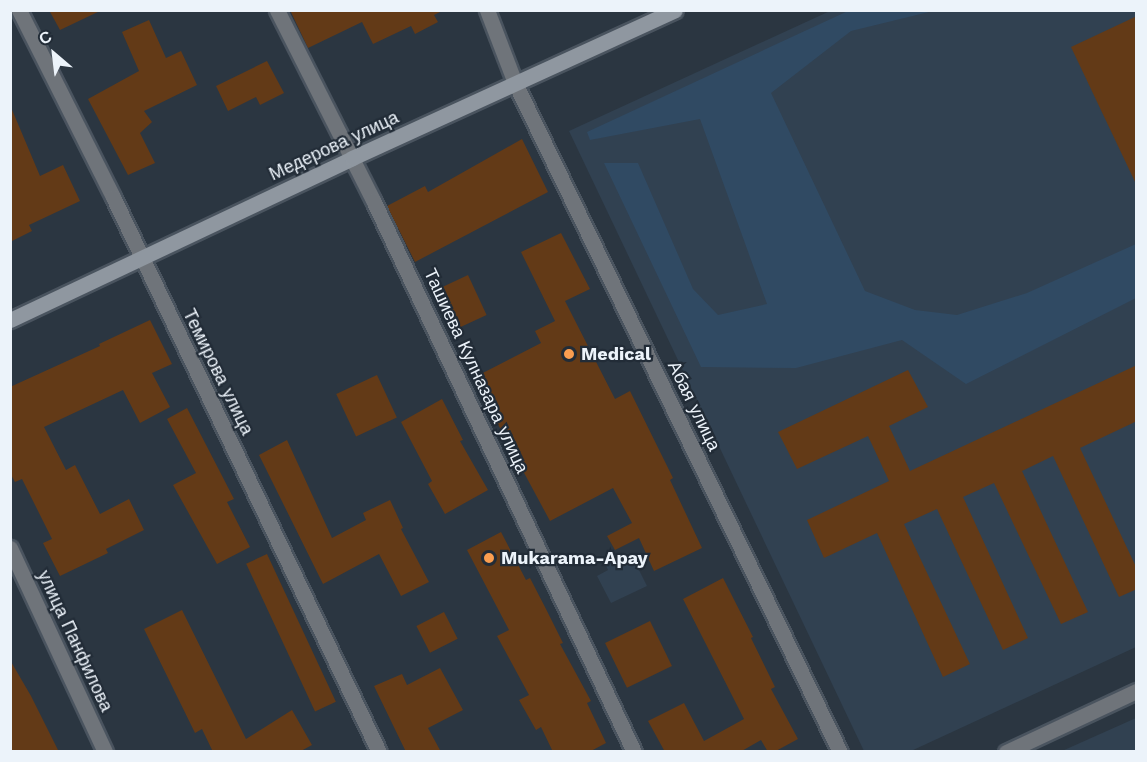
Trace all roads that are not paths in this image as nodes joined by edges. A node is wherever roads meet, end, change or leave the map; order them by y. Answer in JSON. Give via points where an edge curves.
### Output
{"nodes":[{"id":1,"x":19,"y":10,"type":"edge"},
{"id":2,"x":277,"y":10,"type":"edge"},
{"id":3,"x":487,"y":10,"type":"edge"},
{"id":4,"x":675,"y":10,"type":"edge"},
{"id":5,"x":515,"y":83,"type":"junction"},
{"id":6,"x":352,"y":158,"type":"junction"},
{"id":7,"x":141,"y":259,"type":"junction"},
{"id":8,"x":10,"y":320,"type":"edge"},
{"id":9,"x":10,"y":548,"type":"edge"},
{"id":10,"x":1137,"y":691,"type":"edge"},
{"id":11,"x":105,"y":752,"type":"edge"},
{"id":12,"x":379,"y":752,"type":"edge"},
{"id":13,"x":634,"y":752,"type":"edge"},
{"id":14,"x":840,"y":752,"type":"edge"},
{"id":15,"x":1006,"y":752,"type":"edge"}],
"edges":[{"from":1,"to":7,"type":"street","name":"Темирова улица"},
{"from":2,"to":6,"type":"street","name":"Ташиева Кулназара улица"},
{"from":3,"to":5,"type":"street","name":"Абая улица"},
{"from":4,"to":5,"type":"main road","name":"Медерова улица"},
{"from":5,"to":6,"type":"main road","name":"Медерова улица"},
{"from":5,"to":14,"type":"street","name":"Абая улица"},
{"from":6,"to":7,"type":"main road","name":"Медерова улица"},
{"from":6,"to":13,"type":"street","name":"Ташиева Кулназара улица"},
{"from":7,"to":8,"type":"main road","name":"Медерова улица"},
{"from":7,"to":12,"type":"street","name":"Темирова улица"},
{"from":9,"to":11,"type":"street","name":"улица Панфилова"},
{"from":10,"to":15,"type":"street"}]}
